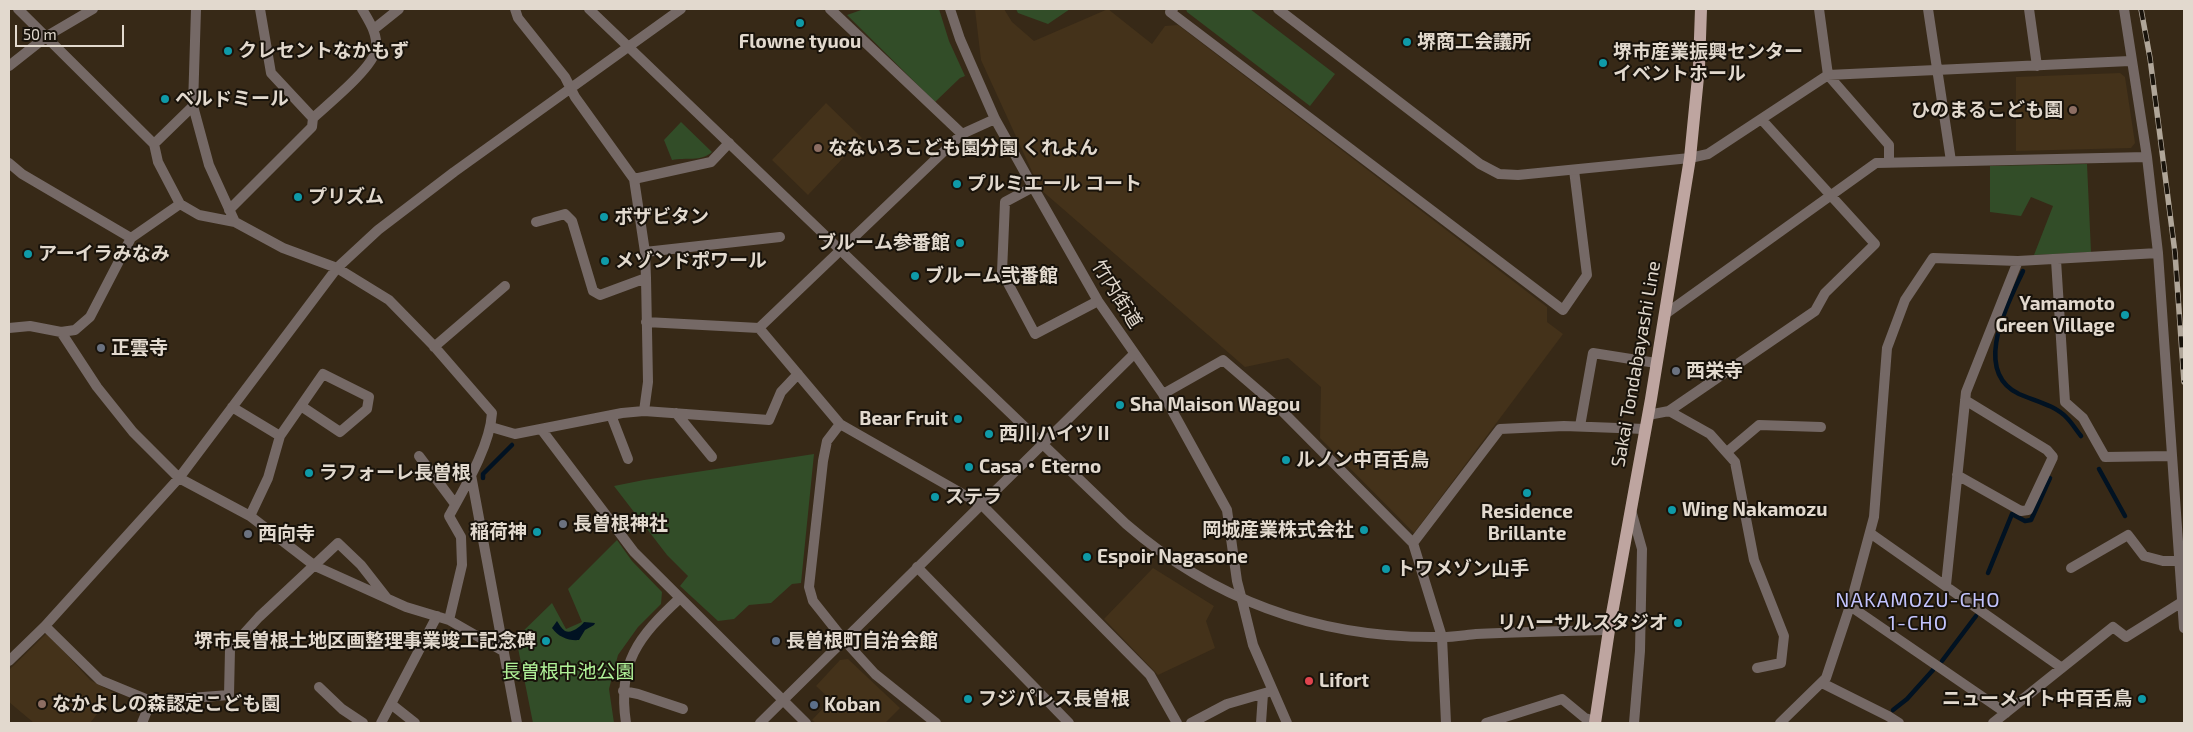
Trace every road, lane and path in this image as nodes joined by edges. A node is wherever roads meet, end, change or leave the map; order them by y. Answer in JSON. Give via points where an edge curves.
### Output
{"nodes":[{"id":1,"x":18,"y":9,"type":"edge"},
{"id":2,"x":93,"y":9,"type":"edge"},
{"id":3,"x":196,"y":9,"type":"edge"},
{"id":4,"x":260,"y":9,"type":"edge"},
{"id":5,"x":362,"y":9,"type":"edge"},
{"id":6,"x":399,"y":9,"type":"edge"},
{"id":7,"x":515,"y":9,"type":"edge"},
{"id":8,"x":588,"y":9,"type":"edge"},
{"id":9,"x":681,"y":9,"type":"edge"},
{"id":10,"x":830,"y":9,"type":"edge"},
{"id":11,"x":950,"y":9,"type":"edge"},
{"id":12,"x":1173,"y":9,"type":"edge"},
{"id":13,"x":1278,"y":9,"type":"edge"},
{"id":14,"x":1701,"y":9,"type":"edge"},
{"id":15,"x":1819,"y":9,"type":"edge"},
{"id":16,"x":1928,"y":9,"type":"edge"},
{"id":17,"x":2029,"y":9,"type":"edge"},
{"id":18,"x":2124,"y":9,"type":"edge"},
{"id":19,"x":374,"y":29,"type":"junction"},
{"id":20,"x":47,"y":36,"type":"junction"},
{"id":21,"x":628,"y":47,"type":"junction"},
{"id":22,"x":2130,"y":61,"type":"junction"},
{"id":23,"x":9,"y":66,"type":"edge"},
{"id":24,"x":2037,"y":66,"type":"junction"},
{"id":25,"x":1937,"y":70,"type":"junction"},
{"id":26,"x":1828,"y":75,"type":"junction"},
{"id":27,"x":570,"y":87,"type":"junction"},
{"id":28,"x":193,"y":106,"type":"junction"},
{"id":29,"x":313,"y":118,"type":"junction"},
{"id":30,"x":995,"y":119,"type":"junction"},
{"id":31,"x":1762,"y":120,"type":"junction"},
{"id":32,"x":962,"y":134,"type":"junction"},
{"id":33,"x":729,"y":143,"type":"junction"},
{"id":34,"x":154,"y":144,"type":"junction"},
{"id":35,"x":2147,"y":157,"type":"junction"},
{"id":36,"x":1690,"y":158,"type":"junction"},
{"id":37,"x":1951,"y":161,"type":"junction"},
{"id":38,"x":1889,"y":162,"type":"junction"},
{"id":39,"x":9,"y":163,"type":"edge"},
{"id":40,"x":1574,"y":170,"type":"junction"},
{"id":41,"x":634,"y":179,"type":"junction"},
{"id":42,"x":1033,"y":187,"type":"junction"},
{"id":43,"x":1832,"y":196,"type":"junction"},
{"id":44,"x":180,"y":204,"type":"junction"},
{"id":45,"x":229,"y":210,"type":"junction"},
{"id":46,"x":235,"y":222,"type":"junction"},
{"id":47,"x":536,"y":222,"type":"dead end"},
{"id":48,"x":780,"y":237,"type":"dead end"},
{"id":49,"x":131,"y":238,"type":"junction"},
{"id":50,"x":841,"y":250,"type":"junction"},
{"id":51,"x":645,"y":252,"type":"junction"},
{"id":52,"x":2158,"y":253,"type":"junction"},
{"id":53,"x":2056,"y":260,"type":"junction"},
{"id":54,"x":2018,"y":261,"type":"junction"},
{"id":55,"x":337,"y":268,"type":"junction"},
{"id":56,"x":646,"y":278,"type":"junction"},
{"id":57,"x":505,"y":286,"type":"dead end"},
{"id":58,"x":1098,"y":301,"type":"junction"},
{"id":59,"x":1664,"y":315,"type":"junction"},
{"id":60,"x":646,"y":322,"type":"junction"},
{"id":61,"x":9,"y":328,"type":"edge"},
{"id":62,"x":759,"y":328,"type":"junction"},
{"id":63,"x":60,"y":332,"type":"junction"},
{"id":64,"x":434,"y":347,"type":"junction"},
{"id":65,"x":1134,"y":354,"type":"junction"},
{"id":66,"x":1656,"y":362,"type":"junction"},
{"id":67,"x":798,"y":374,"type":"junction"},
{"id":68,"x":1163,"y":394,"type":"junction"},
{"id":69,"x":1965,"y":400,"type":"junction"},
{"id":70,"x":232,"y":406,"type":"junction"},
{"id":71,"x":301,"y":406,"type":"junction"},
{"id":72,"x":644,"y":411,"type":"junction"},
{"id":73,"x":1669,"y":411,"type":"junction"},
{"id":74,"x":676,"y":413,"type":"junction"},
{"id":75,"x":611,"y":415,"type":"junction"},
{"id":76,"x":1648,"y":415,"type":"junction"},
{"id":77,"x":840,"y":424,"type":"junction"},
{"id":78,"x":1580,"y":426,"type":"junction"},
{"id":79,"x":491,"y":427,"type":"junction"},
{"id":80,"x":1821,"y":427,"type":"dead end"},
{"id":81,"x":541,"y":429,"type":"junction"},
{"id":82,"x":1645,"y":429,"type":"junction"},
{"id":83,"x":280,"y":436,"type":"junction"},
{"id":84,"x":1044,"y":444,"type":"junction"},
{"id":85,"x":1726,"y":452,"type":"junction"},
{"id":86,"x":419,"y":456,"type":"dead end"},
{"id":87,"x":2172,"y":456,"type":"junction"},
{"id":88,"x":712,"y":457,"type":"dead end"},
{"id":89,"x":628,"y":459,"type":"dead end"},
{"id":90,"x":471,"y":475,"type":"junction"},
{"id":91,"x":1957,"y":475,"type":"junction"},
{"id":92,"x":179,"y":478,"type":"junction"},
{"id":93,"x":455,"y":504,"type":"junction"},
{"id":94,"x":982,"y":505,"type":"junction"},
{"id":95,"x":1631,"y":509,"type":"junction"},
{"id":96,"x":250,"y":516,"type":"junction"},
{"id":97,"x":1870,"y":533,"type":"junction"},
{"id":98,"x":1413,"y":543,"type":"junction"},
{"id":99,"x":2179,"y":561,"type":"junction"},
{"id":100,"x":315,"y":566,"type":"junction"},
{"id":101,"x":917,"y":567,"type":"junction"},
{"id":102,"x":2070,"y":568,"type":"dead end"},
{"id":103,"x":1946,"y":585,"type":"junction"},
{"id":104,"x":387,"y":598,"type":"junction"},
{"id":105,"x":680,"y":598,"type":"junction"},
{"id":106,"x":1242,"y":600,"type":"junction"},
{"id":107,"x":2182,"y":602,"type":"junction"},
{"id":108,"x":1850,"y":606,"type":"junction"},
{"id":109,"x":437,"y":616,"type":"junction"},
{"id":110,"x":449,"y":620,"type":"junction"},
{"id":111,"x":46,"y":626,"type":"junction"},
{"id":112,"x":2184,"y":628,"type":"edge"},
{"id":113,"x":1609,"y":630,"type":"junction"},
{"id":114,"x":1442,"y":637,"type":"junction"},
{"id":115,"x":844,"y":640,"type":"junction"},
{"id":116,"x":503,"y":651,"type":"junction"},
{"id":117,"x":9,"y":661,"type":"edge"},
{"id":118,"x":1757,"y":668,"type":"dead end"},
{"id":119,"x":2062,"y":668,"type":"junction"},
{"id":120,"x":1822,"y":683,"type":"junction"},
{"id":121,"x":318,"y":687,"type":"dead end"},
{"id":122,"x":623,"y":691,"type":"junction"},
{"id":123,"x":1268,"y":692,"type":"junction"},
{"id":124,"x":784,"y":700,"type":"junction"},
{"id":125,"x":151,"y":701,"type":"junction"},
{"id":126,"x":391,"y":704,"type":"junction"},
{"id":127,"x":683,"y":710,"type":"dead end"},
{"id":128,"x":2006,"y":713,"type":"junction"},
{"id":129,"x":1595,"y":722,"type":"edge"},
{"id":130,"x":142,"y":723,"type":"edge"},
{"id":131,"x":363,"y":723,"type":"edge"},
{"id":132,"x":381,"y":723,"type":"edge"},
{"id":133,"x":415,"y":723,"type":"edge"},
{"id":134,"x":517,"y":723,"type":"edge"},
{"id":135,"x":626,"y":723,"type":"edge"},
{"id":136,"x":760,"y":723,"type":"edge"},
{"id":137,"x":806,"y":723,"type":"edge"},
{"id":138,"x":936,"y":723,"type":"edge"},
{"id":139,"x":1069,"y":723,"type":"edge"},
{"id":140,"x":1177,"y":723,"type":"edge"},
{"id":141,"x":1191,"y":723,"type":"edge"},
{"id":142,"x":1261,"y":723,"type":"edge"},
{"id":143,"x":1287,"y":723,"type":"edge"},
{"id":144,"x":1446,"y":723,"type":"edge"},
{"id":145,"x":1486,"y":723,"type":"edge"},
{"id":146,"x":1634,"y":723,"type":"edge"},
{"id":147,"x":1780,"y":723,"type":"edge"},
{"id":148,"x":1899,"y":723,"type":"edge"},
{"id":149,"x":1994,"y":723,"type":"edge"}],
"edges":[{"from":1,"to":20,"type":"street"},
{"from":2,"to":20,"type":"street"},
{"from":3,"to":28,"type":"street"},
{"from":4,"to":29,"type":"street","via":[[271,73]]},
{"from":5,"to":19,"type":"street"},
{"from":6,"to":19,"type":"street"},
{"from":7,"to":27,"type":"street","via":[[518,18]]},
{"from":8,"to":21,"type":"street"},
{"from":9,"to":21,"type":"street"},
{"from":10,"to":32,"type":"street"},
{"from":11,"to":30,"type":"street","name":"竹内街道"},
{"from":12,"to":40,"type":"street","via":[[1170,12],[1563,310],[1588,275]]},
{"from":13,"to":40,"type":"street","via":[[1480,164],[1499,174]]},
{"from":14,"to":36,"type":"main road","name":"Sakai Tondabayashi Line"},
{"from":15,"to":26,"type":"street"},
{"from":16,"to":25,"type":"street"},
{"from":17,"to":24,"type":"street"},
{"from":18,"to":22,"type":"street"},
{"from":19,"to":29,"type":"street","via":[[376,50],[369,65]]},
{"from":20,"to":23,"type":"street"},
{"from":20,"to":34,"type":"street"},
{"from":21,"to":27,"type":"street"},
{"from":21,"to":33,"type":"street"},
{"from":22,"to":24,"type":"street"},
{"from":22,"to":35,"type":"street"},
{"from":24,"to":25,"type":"street"},
{"from":25,"to":26,"type":"street"},
{"from":25,"to":37,"type":"street"},
{"from":26,"to":31,"type":"street"},
{"from":26,"to":38,"type":"street","via":[[1889,145]]},
{"from":27,"to":41,"type":"street"},
{"from":27,"to":55,"type":"street","via":[[378,230]]},
{"from":28,"to":34,"type":"street"},
{"from":28,"to":45,"type":"street","via":[[209,165]]},
{"from":29,"to":45,"type":"street","via":[[312,127]]},
{"from":30,"to":32,"type":"street"},
{"from":30,"to":42,"type":"street","name":"竹内街道"},
{"from":31,"to":36,"type":"street","via":[[1708,154]]},
{"from":31,"to":43,"type":"street"},
{"from":32,"to":50,"type":"street"},
{"from":33,"to":41,"type":"street","via":[[710,162]]},
{"from":33,"to":50,"type":"street"},
{"from":34,"to":44,"type":"street","via":[[158,162]]},
{"from":35,"to":37,"type":"street"},
{"from":35,"to":52,"type":"street"},
{"from":36,"to":40,"type":"street"},
{"from":36,"to":59,"type":"main road","name":"Sakai Tondabayashi Line"},
{"from":37,"to":38,"type":"street"},
{"from":38,"to":43,"type":"street","via":[[1876,163]]},
{"from":39,"to":49,"type":"street","via":[[22,174]]},
{"from":41,"to":51,"type":"street"},
{"from":42,"to":58,"type":"street","name":"竹内街道"},
{"from":42,"to":58,"type":"street","via":[[1005,202],[1002,272],[1034,334]]},
{"from":43,"to":59,"type":"street"},
{"from":43,"to":73,"type":"street","via":[[1876,244],[1825,293],[1815,311]]},
{"from":44,"to":46,"type":"street","via":[[199,216]]},
{"from":44,"to":49,"type":"street"},
{"from":45,"to":46,"type":"street"},
{"from":46,"to":55,"type":"street","via":[[283,248]]},
{"from":47,"to":56,"type":"street","via":[[565,214],[572,221],[593,292],[600,295]]},
{"from":48,"to":51,"type":"street"},
{"from":49,"to":63,"type":"street","via":[[90,317],[75,330]]},
{"from":50,"to":62,"type":"street"},
{"from":50,"to":84,"type":"street"},
{"from":51,"to":56,"type":"street"},
{"from":52,"to":53,"type":"street"},
{"from":52,"to":87,"type":"street"},
{"from":53,"to":54,"type":"street"},
{"from":53,"to":87,"type":"street","via":[[2065,402],[2083,418],[2105,458]]},
{"from":54,"to":69,"type":"street"},
{"from":54,"to":97,"type":"street","via":[[1933,258],[1905,300],[1887,348],[1880,455]]},
{"from":55,"to":64,"type":"street","via":[[388,300]]},
{"from":55,"to":70,"type":"street"},
{"from":56,"to":60,"type":"street"},
{"from":57,"to":64,"type":"street"},
{"from":58,"to":65,"type":"street","name":"竹内街道"},
{"from":59,"to":66,"type":"main road","name":"Sakai Tondabayashi Line"},
{"from":60,"to":62,"type":"street"},
{"from":60,"to":72,"type":"street","via":[[648,382]]},
{"from":61,"to":63,"type":"street","via":[[30,326]]},
{"from":62,"to":67,"type":"street"},
{"from":63,"to":92,"type":"street","via":[[97,387],[133,432]]},
{"from":64,"to":79,"type":"street","via":[[492,413]]},
{"from":65,"to":68,"type":"street","name":"竹内街道"},
{"from":65,"to":84,"type":"street"},
{"from":66,"to":76,"type":"main road","name":"Sakai Tondabayashi Line"},
{"from":66,"to":78,"type":"street","via":[[1593,353]]},
{"from":67,"to":74,"type":"street","via":[[781,392],[769,420]]},
{"from":67,"to":77,"type":"street"},
{"from":68,"to":98,"type":"street","via":[[1223,360],[1280,409]]},
{"from":68,"to":106,"type":"street","name":"竹内街道","via":[[1227,510]]},
{"from":69,"to":91,"type":"street"},
{"from":69,"to":91,"type":"street","via":[[2047,450],[2053,457],[2028,510],[2021,510]]},
{"from":70,"to":83,"type":"street"},
{"from":70,"to":92,"type":"street"},
{"from":71,"to":71,"type":"street","via":[[323,374],[369,396],[367,409],[340,432]]},
{"from":71,"to":83,"type":"street"},
{"from":72,"to":74,"type":"street"},
{"from":72,"to":75,"type":"street"},
{"from":73,"to":76,"type":"street"},
{"from":73,"to":85,"type":"street","via":[[1710,434]]},
{"from":74,"to":88,"type":"street"},
{"from":75,"to":81,"type":"street"},
{"from":75,"to":89,"type":"street"},
{"from":76,"to":82,"type":"main road","name":"Sakai Tondabayashi Line"},
{"from":77,"to":94,"type":"street"},
{"from":77,"to":115,"type":"street","via":[[827,441],[823,460],[809,587],[813,601]]},
{"from":78,"to":82,"type":"street"},
{"from":78,"to":98,"type":"street","via":[[1500,429]]},
{"from":79,"to":81,"type":"street","via":[[515,434]]},
{"from":79,"to":90,"type":"street"},
{"from":80,"to":85,"type":"street","via":[[1759,425]]},
{"from":81,"to":105,"type":"street","via":[[634,552]]},
{"from":82,"to":95,"type":"main road","name":"Sakai Tondabayashi Line"},
{"from":83,"to":96,"type":"street","via":[[268,478]]},
{"from":84,"to":94,"type":"street"},
{"from":84,"to":106,"type":"street","via":[[1145,540],[1179,564]]},
{"from":85,"to":118,"type":"street","via":[[1735,462],[1754,560],[1784,636],[1781,663]]},
{"from":86,"to":93,"type":"street"},
{"from":87,"to":99,"type":"street"},
{"from":90,"to":93,"type":"street"},
{"from":90,"to":116,"type":"street"},
{"from":91,"to":103,"type":"street"},
{"from":92,"to":96,"type":"street"},
{"from":92,"to":111,"type":"street"},
{"from":93,"to":110,"type":"street","via":[[449,516],[461,537],[462,565]]},
{"from":94,"to":101,"type":"street"},
{"from":94,"to":140,"type":"street","via":[[1150,675]]},
{"from":95,"to":113,"type":"main road","name":"Sakai Tondabayashi Line"},
{"from":95,"to":146,"type":"street","via":[[1642,549],[1640,651]]},
{"from":96,"to":100,"type":"street"},
{"from":97,"to":103,"type":"street"},
{"from":97,"to":108,"type":"street"},
{"from":98,"to":114,"type":"street"},
{"from":99,"to":102,"type":"street","via":[[2144,556],[2128,535]]},
{"from":99,"to":107,"type":"street"},
{"from":100,"to":104,"type":"street"},
{"from":100,"to":104,"type":"street","via":[[338,543],[361,565]]},
{"from":100,"to":125,"type":"street","via":[[259,617],[230,649],[229,694]]},
{"from":101,"to":115,"type":"street"},
{"from":101,"to":139,"type":"street"},
{"from":103,"to":119,"type":"street"},
{"from":104,"to":109,"type":"street"},
{"from":105,"to":122,"type":"street","via":[[647,632],[631,657]]},
{"from":105,"to":124,"type":"street"},
{"from":106,"to":114,"type":"street","via":[[1314,623],[1370,633]]},
{"from":106,"to":123,"type":"street","name":"竹内街道"},
{"from":107,"to":112,"type":"street"},
{"from":107,"to":119,"type":"street","via":[[2126,637],[2113,627]]},
{"from":108,"to":120,"type":"street"},
{"from":108,"to":128,"type":"street"},
{"from":109,"to":110,"type":"street"},
{"from":109,"to":126,"type":"street"},
{"from":110,"to":116,"type":"street"},
{"from":111,"to":117,"type":"street"},
{"from":111,"to":125,"type":"street","via":[[100,680]]},
{"from":113,"to":114,"type":"street"},
{"from":113,"to":129,"type":"main road","name":"Sakai Tondabayashi Line"},
{"from":114,"to":144,"type":"street"},
{"from":115,"to":124,"type":"street"},
{"from":115,"to":138,"type":"street","via":[[875,674]]},
{"from":116,"to":134,"type":"street"},
{"from":119,"to":128,"type":"street"},
{"from":120,"to":147,"type":"street"},
{"from":120,"to":148,"type":"street"},
{"from":121,"to":131,"type":"street"},
{"from":122,"to":127,"type":"street"},
{"from":122,"to":135,"type":"street"},
{"from":123,"to":141,"type":"street","via":[[1227,704]]},
{"from":123,"to":142,"type":"street"},
{"from":123,"to":143,"type":"street","name":"竹内街道"},
{"from":124,"to":136,"type":"street"},
{"from":124,"to":137,"type":"street"},
{"from":125,"to":130,"type":"street"},
{"from":126,"to":132,"type":"street"},
{"from":126,"to":133,"type":"street"},
{"from":128,"to":149,"type":"street"},
{"from":129,"to":145,"type":"street","via":[[1562,699]]}]}
